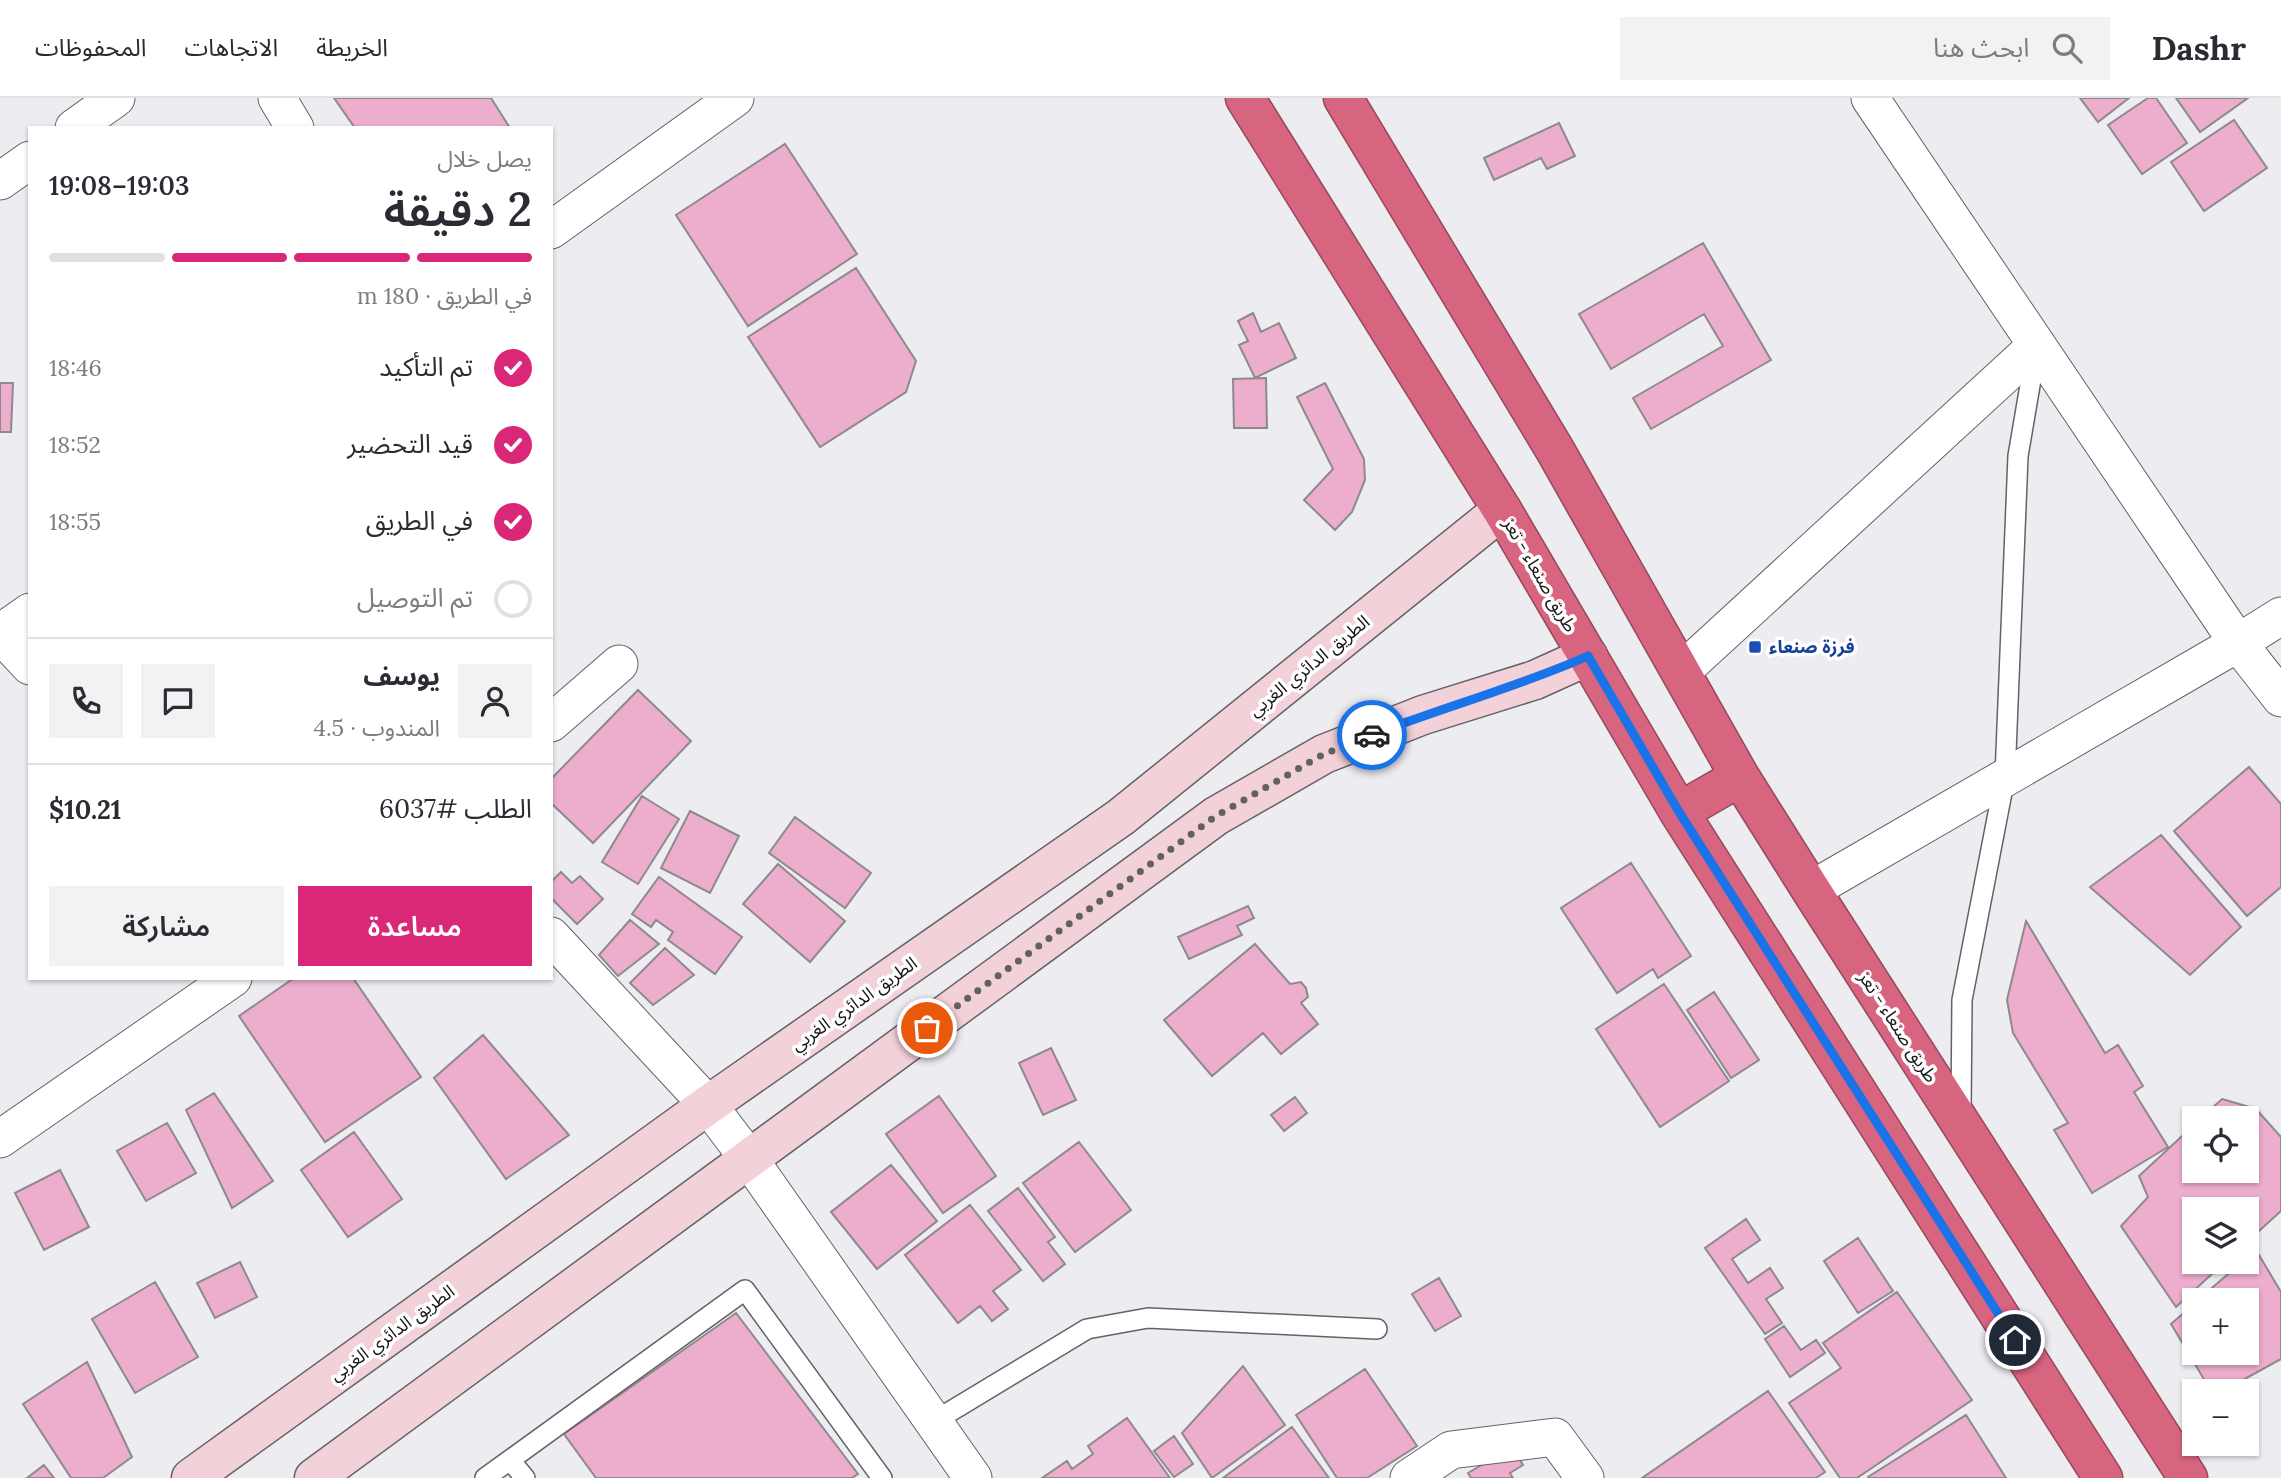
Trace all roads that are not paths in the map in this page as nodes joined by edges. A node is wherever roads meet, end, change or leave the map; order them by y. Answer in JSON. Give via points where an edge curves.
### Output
{"nodes":[{"id":1,"x":116,"y":98,"type":"edge"},
{"id":2,"x":277,"y":98,"type":"edge"},
{"id":3,"x":735,"y":98,"type":"edge"},
{"id":4,"x":1245,"y":98,"type":"edge"},
{"id":5,"x":1343,"y":98,"type":"edge"},
{"id":6,"x":1870,"y":98,"type":"edge"},
{"id":7,"x":78,"y":126,"type":"edge"},
{"id":8,"x":294,"y":126,"type":"edge"},
{"id":9,"x":28,"y":161,"type":"edge"},
{"id":10,"x":0,"y":181,"type":"edge"},
{"id":11,"x":553,"y":229,"type":"edge"},
{"id":12,"x":2037,"y":345,"type":"junction"},
{"id":13,"x":1502,"y":510,"type":"junction"},
{"id":14,"x":28,"y":613,"type":"edge"},
{"id":15,"x":2281,"y":616,"type":"edge"},
{"id":16,"x":0,"y":634,"type":"edge"},
{"id":17,"x":2238,"y":643,"type":"junction"},
{"id":18,"x":1588,"y":656,"type":"junction"},
{"id":19,"x":28,"y":664,"type":"edge"},
{"id":20,"x":619,"y":664,"type":"dead end"},
{"id":21,"x":1681,"y":672,"type":"junction"},
{"id":22,"x":2281,"y":698,"type":"edge"},
{"id":23,"x":553,"y":721,"type":"edge"},
{"id":24,"x":1740,"y":777,"type":"junction"},
{"id":25,"x":2005,"y":777,"type":"junction"},
{"id":26,"x":1679,"y":812,"type":"junction"},
{"id":27,"x":1811,"y":891,"type":"junction"},
{"id":28,"x":553,"y":938,"type":"edge"},
{"id":29,"x":230,"y":980,"type":"edge"},
{"id":30,"x":708,"y":1105,"type":"junction"},
{"id":31,"x":1961,"y":1124,"type":"junction"},
{"id":32,"x":0,"y":1139,"type":"edge"},
{"id":33,"x":749,"y":1159,"type":"junction"},
{"id":34,"x":1377,"y":1329,"type":"dead end"},
{"id":35,"x":933,"y":1422,"type":"junction"},
{"id":36,"x":510,"y":1460,"type":"junction"},
{"id":37,"x":191,"y":1478,"type":"edge"},
{"id":38,"x":314,"y":1478,"type":"edge"},
{"id":39,"x":485,"y":1478,"type":"edge"},
{"id":40,"x":525,"y":1478,"type":"edge"},
{"id":41,"x":882,"y":1478,"type":"edge"},
{"id":42,"x":973,"y":1478,"type":"edge"},
{"id":43,"x":1409,"y":1478,"type":"edge"},
{"id":44,"x":1584,"y":1478,"type":"edge"},
{"id":45,"x":2103,"y":1478,"type":"edge"},
{"id":46,"x":2188,"y":1478,"type":"edge"}],
"edges":[{"from":1,"to":7,"type":"street"},
{"from":2,"to":8,"type":"street"},
{"from":3,"to":11,"type":"street"},
{"from":4,"to":13,"type":"highway","name":"طريق صنعاء - تعز"},
{"from":5,"to":21,"type":"highway","name":"طريق صنعاء - تعز","via":[[1555,450]]},
{"from":6,"to":12,"type":"street"},
{"from":9,"to":10,"type":"street"},
{"from":12,"to":17,"type":"street"},
{"from":12,"to":21,"type":"street"},
{"from":12,"to":25,"type":"lane","via":[[2018,456]]},
{"from":13,"to":18,"type":"highway","name":"طريق صنعاء - تعز"},
{"from":13,"to":30,"type":"main road","name":"الطريق الدائري الغربي","via":[[1121,817]]},
{"from":14,"to":16,"type":"street"},
{"from":15,"to":17,"type":"street"},
{"from":16,"to":19,"type":"street"},
{"from":17,"to":22,"type":"street"},
{"from":17,"to":25,"type":"street"},
{"from":18,"to":26,"type":"highway","name":"طريق صنعاء - تعز"},
{"from":18,"to":33,"type":"main road","via":[[1535,680],[1423,715],[1324,754],[1216,816]]},
{"from":20,"to":23,"type":"street"},
{"from":21,"to":24,"type":"highway","name":"طريق صنعاء - تعز"},
{"from":24,"to":26,"type":"highway"},
{"from":24,"to":27,"type":"highway","name":"طريق صنعاء - تعز"},
{"from":25,"to":27,"type":"street"},
{"from":25,"to":31,"type":"lane","via":[[1962,1000]]},
{"from":26,"to":45,"type":"highway","name":"طريق صنعاء - تعز"},
{"from":27,"to":31,"type":"highway","name":"طريق صنعاء - تعز"},
{"from":28,"to":30,"type":"street"},
{"from":29,"to":32,"type":"street"},
{"from":30,"to":33,"type":"street"},
{"from":30,"to":37,"type":"main road","name":"الطريق الدائري الغربي"},
{"from":31,"to":46,"type":"highway","name":"طريق صنعاء - تعز"},
{"from":33,"to":35,"type":"street"},
{"from":33,"to":38,"type":"main road"},
{"from":34,"to":35,"type":"lane","via":[[1148,1318],[1087,1329]]},
{"from":35,"to":42,"type":"street"},
{"from":36,"to":39,"type":"lane"},
{"from":36,"to":40,"type":"lane"},
{"from":36,"to":41,"type":"lane","via":[[745,1290]]},
{"from":43,"to":44,"type":"street","via":[[1451,1450],[1556,1437]]}]}
